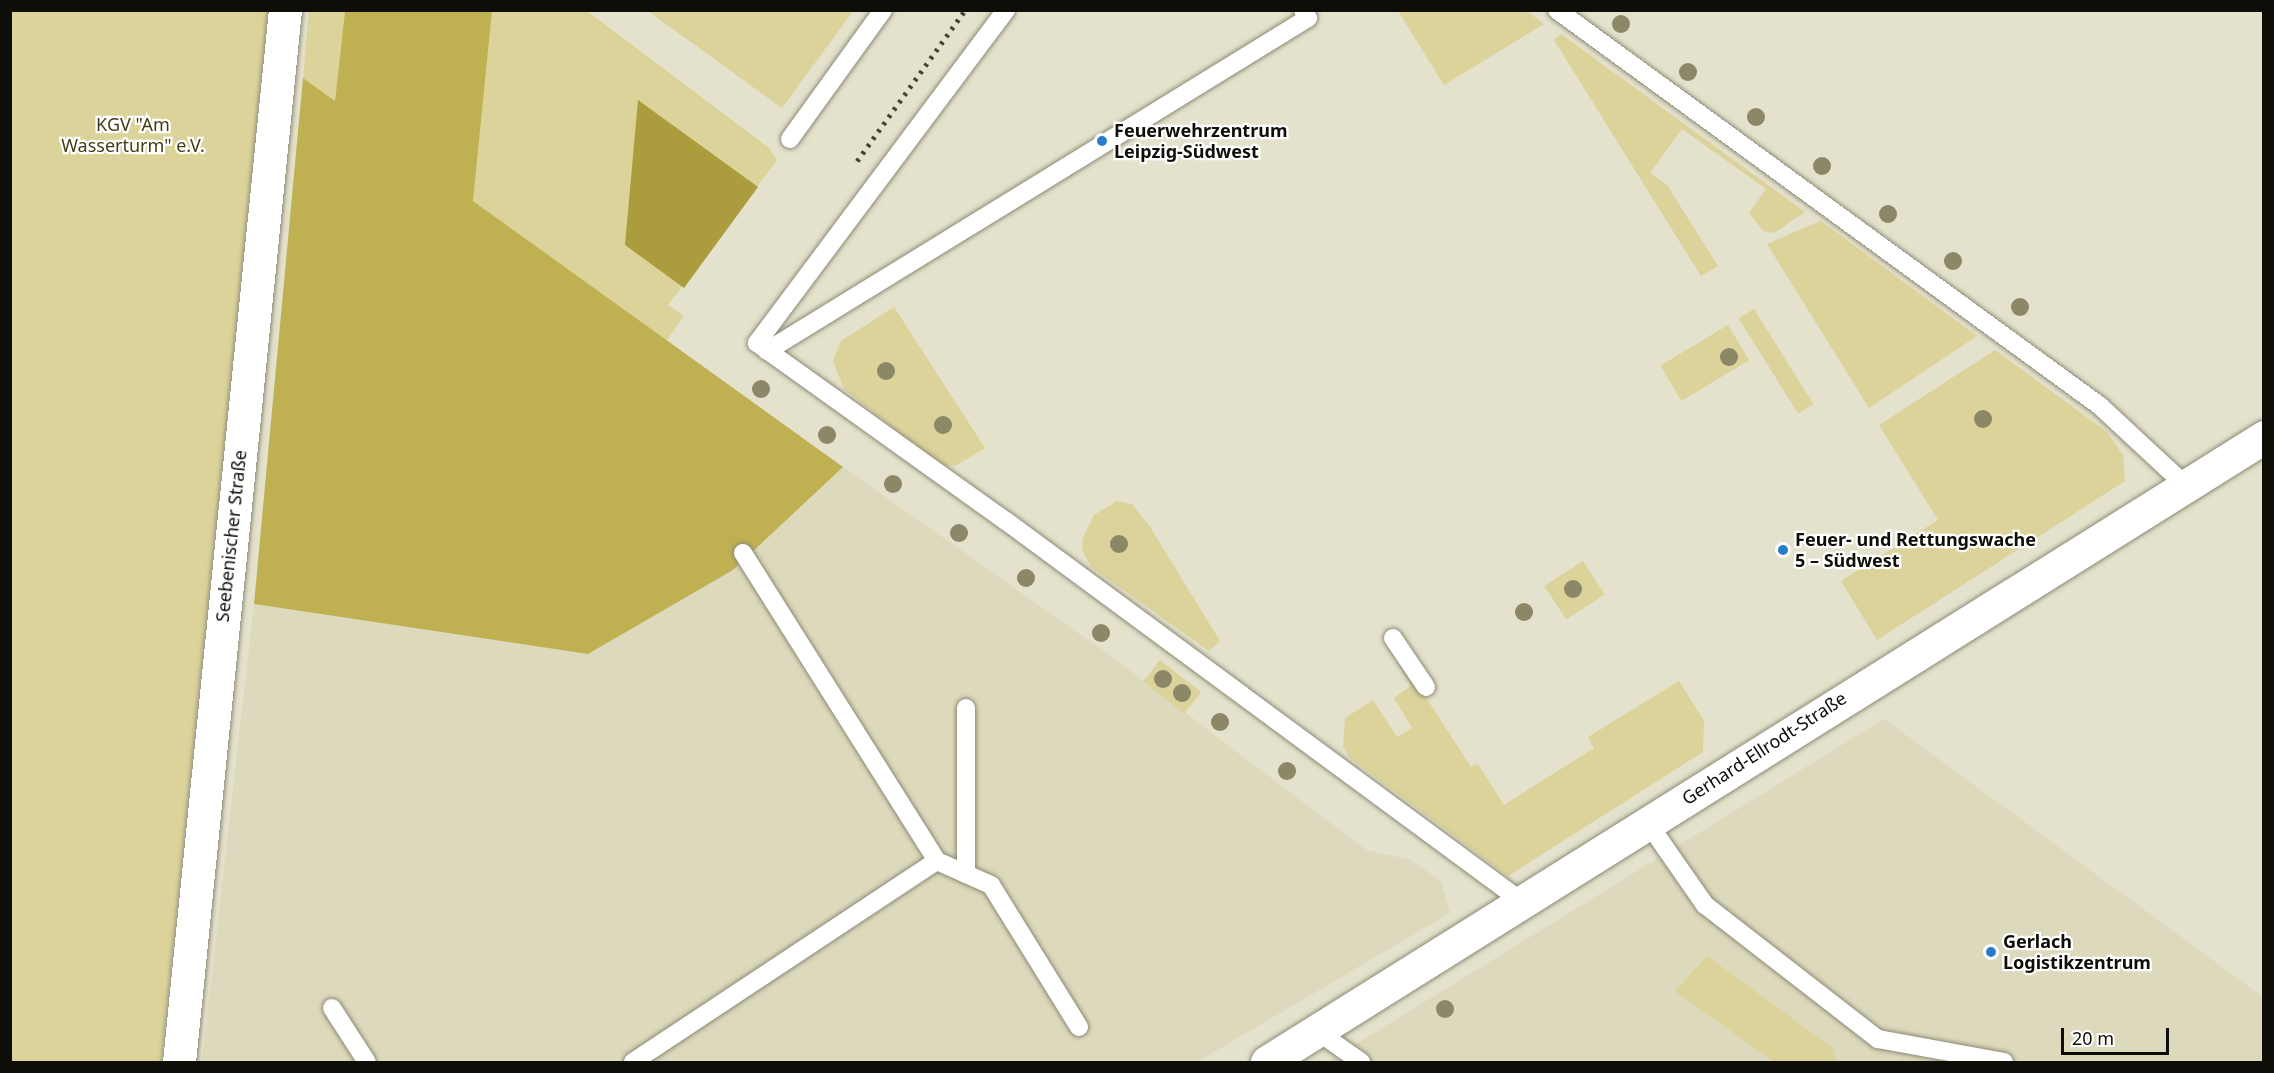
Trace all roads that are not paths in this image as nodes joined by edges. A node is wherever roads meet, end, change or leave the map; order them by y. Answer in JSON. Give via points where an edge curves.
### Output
{"nodes":[{"id":1,"x":285,"y":10,"type":"edge"},
{"id":2,"x":883,"y":10,"type":"edge"},
{"id":3,"x":1006,"y":10,"type":"edge"},
{"id":4,"x":1303,"y":10,"type":"edge"},
{"id":5,"x":1557,"y":10,"type":"edge"},
{"id":6,"x":790,"y":139,"type":"dead end"},
{"id":7,"x":767,"y":351,"type":"junction"},
{"id":8,"x":2264,"y":437,"type":"edge"},
{"id":9,"x":2184,"y":484,"type":"junction"},
{"id":10,"x":743,"y":553,"type":"dead end"},
{"id":11,"x":1393,"y":638,"type":"dead end"},
{"id":12,"x":1426,"y":687,"type":"dead end"},
{"id":13,"x":966,"y":708,"type":"dead end"},
{"id":14,"x":1648,"y":823,"type":"junction"},
{"id":15,"x":937,"y":861,"type":"junction"},
{"id":16,"x":966,"y":874,"type":"junction"},
{"id":17,"x":1521,"y":901,"type":"junction"},
{"id":18,"x":332,"y":1008,"type":"dead end"},
{"id":19,"x":1079,"y":1028,"type":"dead end"},
{"id":20,"x":1317,"y":1031,"type":"junction"},
{"id":21,"x":179,"y":1062,"type":"edge"},
{"id":22,"x":367,"y":1062,"type":"edge"},
{"id":23,"x":633,"y":1062,"type":"edge"},
{"id":24,"x":1267,"y":1062,"type":"edge"},
{"id":25,"x":1361,"y":1062,"type":"edge"},
{"id":26,"x":2004,"y":1062,"type":"edge"}],
"edges":[{"from":1,"to":21,"type":"main road","name":"Seebenischer Straße"},
{"from":2,"to":6,"type":"lane"},
{"from":3,"to":7,"type":"lane","via":[[757,344]]},
{"from":4,"to":7,"type":"lane","via":[[1308,18]]},
{"from":5,"to":9,"type":"lane","via":[[2100,406]]},
{"from":7,"to":17,"type":"lane","via":[[1015,528]]},
{"from":8,"to":9,"type":"main road","name":"Gerhard-Ellrodt-Straße"},
{"from":9,"to":14,"type":"main road","name":"Gerhard-Ellrodt-Straße"},
{"from":10,"to":15,"type":"lane"},
{"from":11,"to":12,"type":"lane"},
{"from":13,"to":16,"type":"lane"},
{"from":14,"to":17,"type":"main road","name":"Gerhard-Ellrodt-Straße"},
{"from":14,"to":26,"type":"lane","via":[[1705,905],[1878,1038]]},
{"from":15,"to":16,"type":"lane"},
{"from":15,"to":23,"type":"lane"},
{"from":16,"to":19,"type":"lane","via":[[991,885]]},
{"from":17,"to":20,"type":"main road","name":"Gerhard-Ellrodt-Straße"},
{"from":18,"to":22,"type":"lane"},
{"from":20,"to":24,"type":"main road","name":"Gerhard-Ellrodt-Straße"},
{"from":20,"to":25,"type":"lane"}]}
